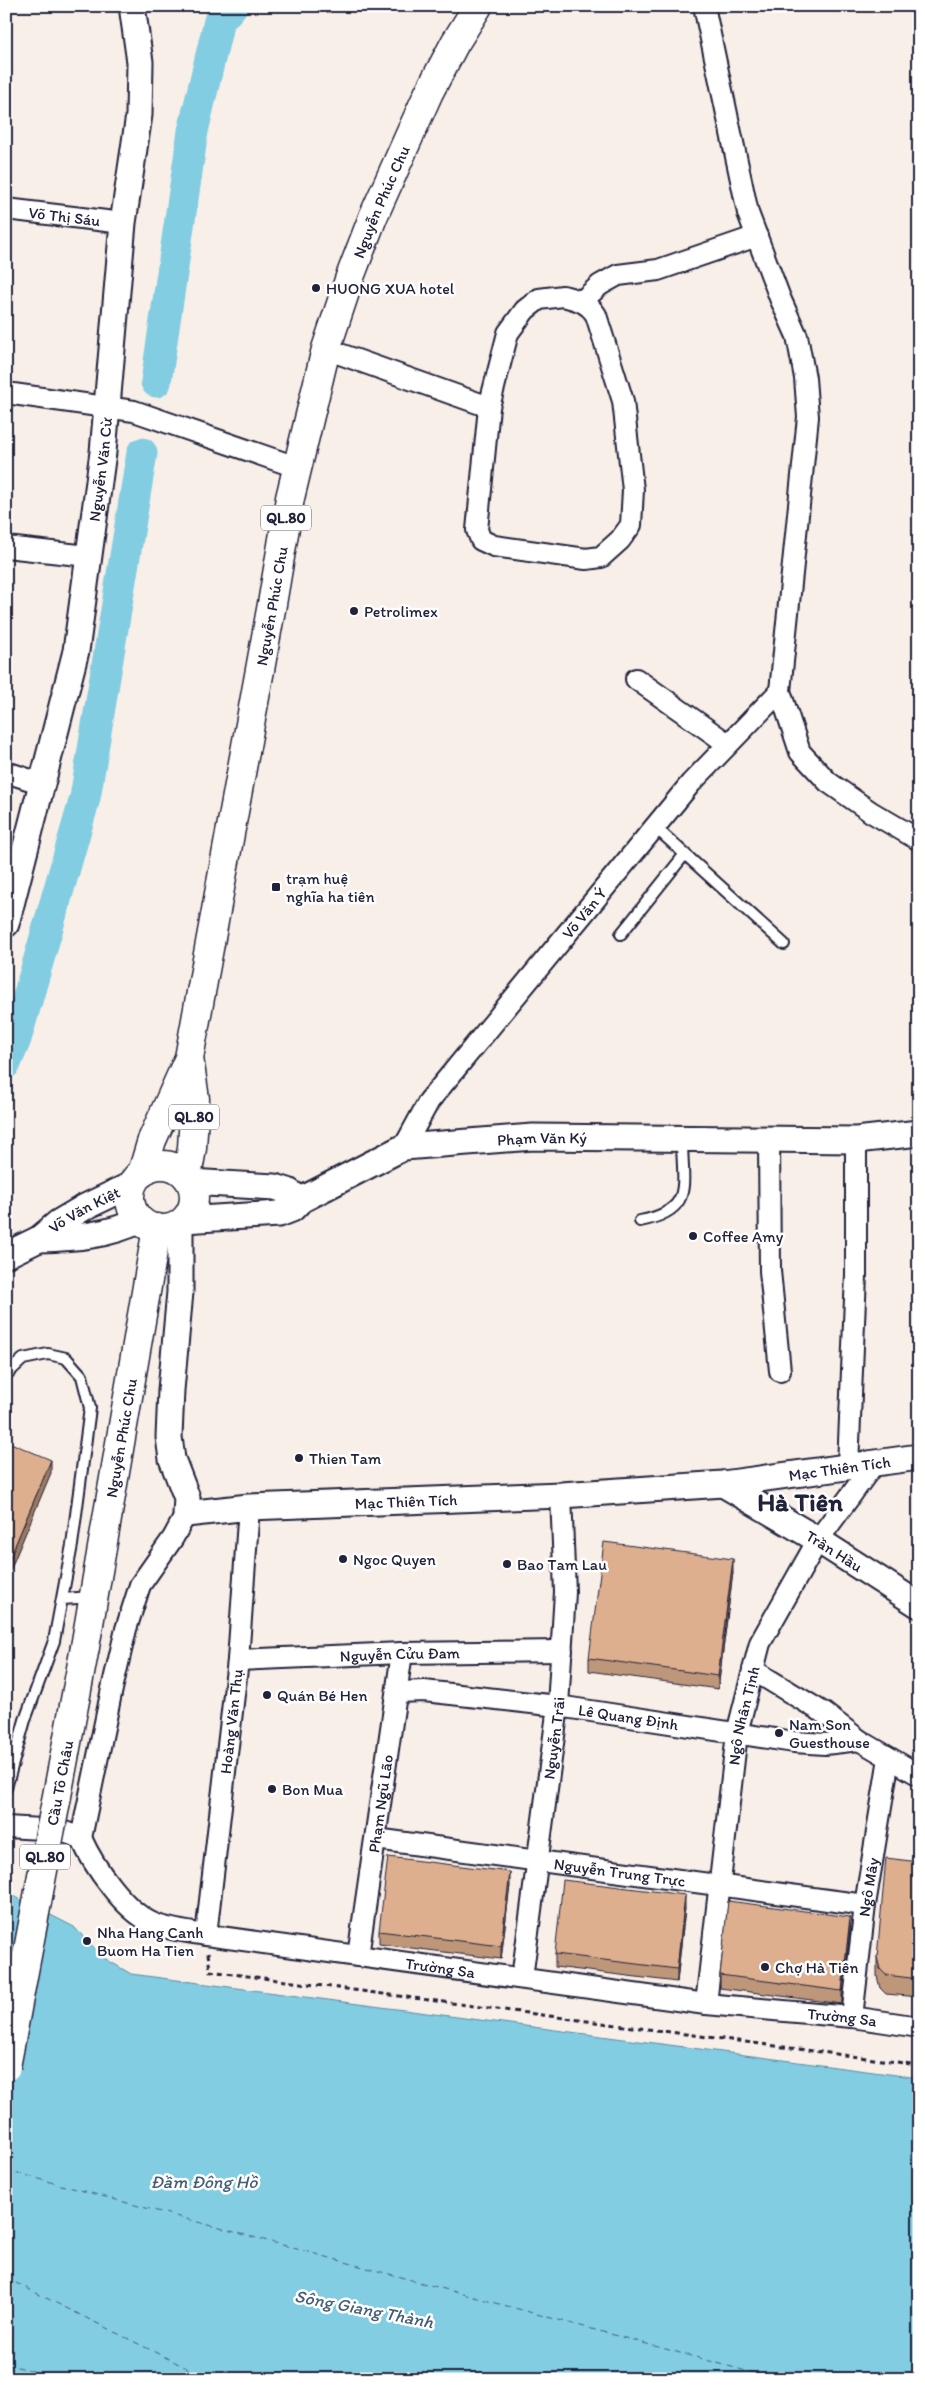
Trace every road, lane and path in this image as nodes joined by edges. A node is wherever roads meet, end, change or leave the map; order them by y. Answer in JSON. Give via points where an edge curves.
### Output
{"nodes":[{"id":1,"x":132,"y":6,"type":"edge"},
{"id":2,"x":478,"y":6,"type":"edge"},
{"id":3,"x":704,"y":6,"type":"edge"},
{"id":4,"x":6,"y":209,"type":"edge"},
{"id":5,"x":123,"y":223,"type":"junction"},
{"id":6,"x":757,"y":236,"type":"junction"},
{"id":7,"x":582,"y":301,"type":"junction"},
{"id":8,"x":326,"y":349,"type":"junction"},
{"id":9,"x":6,"y":392,"type":"edge"},
{"id":10,"x":106,"y":406,"type":"junction"},
{"id":11,"x":490,"y":407,"type":"junction"},
{"id":12,"x":296,"y":467,"type":"junction"},
{"id":13,"x":6,"y":548,"type":"edge"},
{"id":14,"x":88,"y":556,"type":"junction"},
{"id":15,"x":636,"y":680,"type":"dead end"},
{"id":16,"x":780,"y":691,"type":"junction"},
{"id":17,"x":728,"y":744,"type":"junction"},
{"id":18,"x":6,"y":772,"type":"edge"},
{"id":19,"x":43,"y":784,"type":"junction"},
{"id":20,"x":655,"y":827,"type":"junction"},
{"id":21,"x":919,"y":840,"type":"edge"},
{"id":22,"x":685,"y":854,"type":"junction"},
{"id":23,"x":6,"y":924,"type":"edge"},
{"id":24,"x":621,"y":934,"type":"dead end"},
{"id":25,"x":784,"y":944,"type":"dead end"},
{"id":26,"x":189,"y":1058,"type":"junction"},
{"id":27,"x":919,"y":1133,"type":"edge"},
{"id":28,"x":682,"y":1139,"type":"junction"},
{"id":29,"x":769,"y":1139,"type":"junction"},
{"id":30,"x":856,"y":1140,"type":"junction"},
{"id":31,"x":404,"y":1147,"type":"junction"},
{"id":32,"x":137,"y":1178,"type":"junction"},
{"id":33,"x":188,"y":1179,"type":"junction"},
{"id":34,"x":302,"y":1200,"type":"junction"},
{"id":35,"x":640,"y":1221,"type":"dead end"},
{"id":36,"x":166,"y":1223,"type":"junction"},
{"id":37,"x":39,"y":1239,"type":"junction"},
{"id":38,"x":6,"y":1255,"type":"edge"},
{"id":39,"x":780,"y":1371,"type":"dead end"},
{"id":40,"x":6,"y":1375,"type":"edge"},
{"id":41,"x":919,"y":1457,"type":"edge"},
{"id":42,"x":876,"y":1461,"type":"junction"},
{"id":43,"x":848,"y":1466,"type":"junction"},
{"id":44,"x":724,"y":1484,"type":"junction"},
{"id":45,"x":561,"y":1494,"type":"junction"},
{"id":46,"x":249,"y":1507,"type":"junction"},
{"id":47,"x":186,"y":1514,"type":"junction"},
{"id":48,"x":818,"y":1540,"type":"junction"},
{"id":49,"x":93,"y":1597,"type":"junction"},
{"id":50,"x":62,"y":1599,"type":"junction"},
{"id":51,"x":919,"y":1605,"type":"edge"},
{"id":52,"x":85,"y":1647,"type":"joint"},
{"id":53,"x":562,"y":1651,"type":"junction"},
{"id":54,"x":402,"y":1653,"type":"junction"},
{"id":55,"x":238,"y":1660,"type":"junction"},
{"id":56,"x":753,"y":1670,"type":"junction"},
{"id":57,"x":398,"y":1692,"type":"junction"},
{"id":58,"x":558,"y":1706,"type":"junction"},
{"id":59,"x":738,"y":1733,"type":"junction"},
{"id":60,"x":858,"y":1740,"type":"junction"},
{"id":61,"x":889,"y":1758,"type":"junction"},
{"id":62,"x":919,"y":1775,"type":"edge"},
{"id":63,"x":6,"y":1788,"type":"edge"},
{"id":64,"x":6,"y":1827,"type":"edge"},
{"id":65,"x":81,"y":1838,"type":"junction"},
{"id":66,"x":376,"y":1838,"type":"junction"},
{"id":67,"x":539,"y":1861,"type":"junction"},
{"id":68,"x":720,"y":1885,"type":"junction"},
{"id":69,"x":864,"y":1905,"type":"junction"},
{"id":70,"x":206,"y":1935,"type":"junction"},
{"id":71,"x":358,"y":1956,"type":"junction"},
{"id":72,"x":522,"y":1978,"type":"junction"},
{"id":73,"x":706,"y":2004,"type":"junction"},
{"id":74,"x":852,"y":2017,"type":"junction"},
{"id":75,"x":919,"y":2027,"type":"edge"},
{"id":76,"x":919,"y":2065,"type":"edge"},
{"id":77,"x":6,"y":2067,"type":"edge"}],
"edges":[{"from":1,"to":5,"type":"street","name":"Nguyễn Văn Cừ","via":[[140,62],[139,115]]},
{"from":2,"to":8,"type":"highway","name":"Nguyễn Phúc Chu","number":"QL.80","via":[[429,92],[373,217]]},
{"from":3,"to":6,"type":"street","via":[[748,213]]},
{"from":4,"to":5,"type":"street","name":"Võ Thị Sáu"},
{"from":5,"to":10,"type":"street","name":"Nguyễn Văn Cừ"},
{"from":6,"to":7,"type":"street","via":[[658,270],[618,275]]},
{"from":6,"to":16,"type":"street","via":[[797,336],[808,417]]},
{"from":7,"to":11,"type":"street","via":[[563,296],[539,299],[525,310],[508,333]]},
{"from":7,"to":11,"type":"street","via":[[596,315],[623,401],[633,490],[631,524],[620,540],[601,557],[586,559],[494,546],[481,540],[477,530]]},
{"from":8,"to":11,"type":"street"},
{"from":8,"to":12,"type":"highway","name":"Nguyễn Phúc Chu","number":"QL.80"},
{"from":9,"to":10,"type":"street"},
{"from":10,"to":12,"type":"street","via":[[134,411]]},
{"from":10,"to":14,"type":"street","name":"Nguyễn Văn Cừ","via":[[103,452]]},
{"from":12,"to":26,"type":"highway","name":"Nguyễn Phúc Chu","number":"QL.80"},
{"from":13,"to":14,"type":"street"},
{"from":14,"to":19,"type":"street","name":"Nguyễn Văn Cừ","via":[[76,651]]},
{"from":15,"to":17,"type":"street"},
{"from":16,"to":17,"type":"street","name":"Võ Văn Ý"},
{"from":16,"to":21,"type":"street","via":[[800,752],[823,776],[871,812]]},
{"from":17,"to":20,"type":"street","name":"Võ Văn Ý"},
{"from":18,"to":19,"type":"street"},
{"from":19,"to":23,"type":"street","name":"Nguyễn Văn Cừ"},
{"from":20,"to":22,"type":"lane"},
{"from":20,"to":31,"type":"street","name":"Võ Văn Ý","via":[[429,1102]]},
{"from":22,"to":24,"type":"lane"},
{"from":22,"to":25,"type":"lane"},
{"from":26,"to":32,"type":"highway","name":"Nguyễn Phúc Chu"},
{"from":26,"to":33,"type":"highway","name":"Nguyễn Phúc Chu","number":"QL.80","via":[[195,1099]]},
{"from":27,"to":30,"type":"street","name":"Phạm Văn Ký"},
{"from":28,"to":29,"type":"street","name":"Phạm Văn Ký"},
{"from":28,"to":31,"type":"street","name":"Phạm Văn Ký","via":[[533,1137]]},
{"from":28,"to":35,"type":"lane","via":[[682,1197],[675,1208],[661,1217]]},
{"from":29,"to":30,"type":"street","name":"Phạm Văn Ký"},
{"from":29,"to":39,"type":"street","via":[[770,1271]]},
{"from":30,"to":43,"type":"street","via":[[856,1275]]},
{"from":31,"to":34,"type":"street","name":"Phạm Văn Ký"},
{"from":32,"to":33,"type":"highway","via":[[149,1168],[165,1166],[179,1170]]},
{"from":32,"to":36,"type":"highway","via":[[131,1205]]},
{"from":32,"to":37,"type":"street","name":"Võ Văn Kiệt","via":[[85,1206]]},
{"from":33,"to":34,"type":"street","via":[[275,1187]]},
{"from":33,"to":36,"type":"highway","via":[[194,1191],[190,1212]]},
{"from":34,"to":36,"type":"street","name":"Phạm Văn Ký","via":[[279,1214]]},
{"from":36,"to":37,"type":"street","name":"Võ Văn Kiệt","via":[[127,1227],[98,1235]]},
{"from":36,"to":47,"type":"street","via":[[180,1292],[169,1438],[172,1459],[187,1498]]},
{"from":36,"to":49,"type":"highway","name":"Nguyễn Phúc Chu","number":"QL.80"},
{"from":37,"to":38,"type":"street","name":"Võ Văn Kiệt"},
{"from":40,"to":50,"type":"lane","via":[[23,1359],[48,1354],[66,1358],[82,1376],[90,1408]]},
{"from":41,"to":42,"type":"street","name":"Mạc Thiên Tích"},
{"from":42,"to":43,"type":"street","name":"Mạc Thiên Tích"},
{"from":42,"to":48,"type":"street","name":"Ngô Nhân Tịnh"},
{"from":43,"to":44,"type":"street","name":"Mạc Thiên Tích"},
{"from":44,"to":45,"type":"street","name":"Mạc Thiên Tích"},
{"from":44,"to":48,"type":"street","name":"Trần Hầu"},
{"from":45,"to":46,"type":"street","name":"Mạc Thiên Tích"},
{"from":45,"to":53,"type":"street","name":"Nguyễn Trãi","via":[[565,1592]]},
{"from":46,"to":47,"type":"street","name":"Mạc Thiên Tích"},
{"from":46,"to":55,"type":"street","name":"Hoàng Văn Thụ"},
{"from":47,"to":65,"type":"street","via":[[140,1585],[112,1689]]},
{"from":48,"to":51,"type":"street","name":"Trần Hầu"},
{"from":48,"to":56,"type":"street","name":"Ngô Nhân Tịnh","via":[[760,1643]]},
{"from":49,"to":50,"type":"lane"},
{"from":49,"to":52,"type":"highway","name":"Nguyễn Phúc Chu","number":"QL.80"},
{"from":50,"to":63,"type":"lane","via":[[54,1641],[25,1720]]},
{"from":52,"to":77,"type":"highway","name":"Cầu Tô Châu","number":"QL.80","bridge":true},
{"from":53,"to":54,"type":"street","name":"Nguyễn Cửu Đam"},
{"from":53,"to":58,"type":"street","name":"Nguyễn Trãi"},
{"from":54,"to":55,"type":"street","name":"Nguyễn Cửu Đam"},
{"from":54,"to":57,"type":"street","name":"Phạm Ngũ Lão"},
{"from":55,"to":70,"type":"street","name":"Hoàng Văn Thụ"},
{"from":56,"to":59,"type":"street","name":"Ngô Nhân Tịnh"},
{"from":56,"to":60,"type":"street","via":[[824,1713]]},
{"from":57,"to":58,"type":"street","name":"Lê Quang Định","via":[[424,1691]]},
{"from":57,"to":66,"type":"street","name":"Phạm Ngũ Lão"},
{"from":58,"to":59,"type":"street","name":"Lê Quang Định"},
{"from":58,"to":67,"type":"street","name":"Nguyễn Trãi"},
{"from":59,"to":60,"type":"street","name":"Lê Quang Định","via":[[802,1743]]},
{"from":59,"to":68,"type":"street","name":"Ngô Nhân Tịnh"},
{"from":60,"to":61,"type":"street"},
{"from":61,"to":62,"type":"street"},
{"from":61,"to":69,"type":"street","name":"Ngô Mây"},
{"from":64,"to":65,"type":"street","via":[[59,1830]]},
{"from":65,"to":70,"type":"street","name":"Trường Sa","via":[[88,1855],[130,1909],[153,1923]]},
{"from":66,"to":67,"type":"street","name":"Nguyễn Trung Trực"},
{"from":66,"to":71,"type":"street","name":"Phạm Ngũ Lão"},
{"from":67,"to":68,"type":"street","name":"Nguyễn Trung Trực"},
{"from":67,"to":72,"type":"street","name":"Nguyễn Trãi"},
{"from":68,"to":69,"type":"street","name":"Nguyễn Trung Trực"},
{"from":68,"to":73,"type":"street","name":"Ngô Nhân Tịnh"},
{"from":69,"to":74,"type":"street","name":"Ngô Mây"},
{"from":70,"to":71,"type":"street","name":"Trường Sa"},
{"from":70,"to":76,"type":"path","via":[[210,1971]]},
{"from":71,"to":72,"type":"street","name":"Trường Sa"},
{"from":72,"to":73,"type":"street","name":"Trường Sa"},
{"from":73,"to":74,"type":"street","name":"Trường Sa"},
{"from":74,"to":75,"type":"street","name":"Trường Sa"}]}
